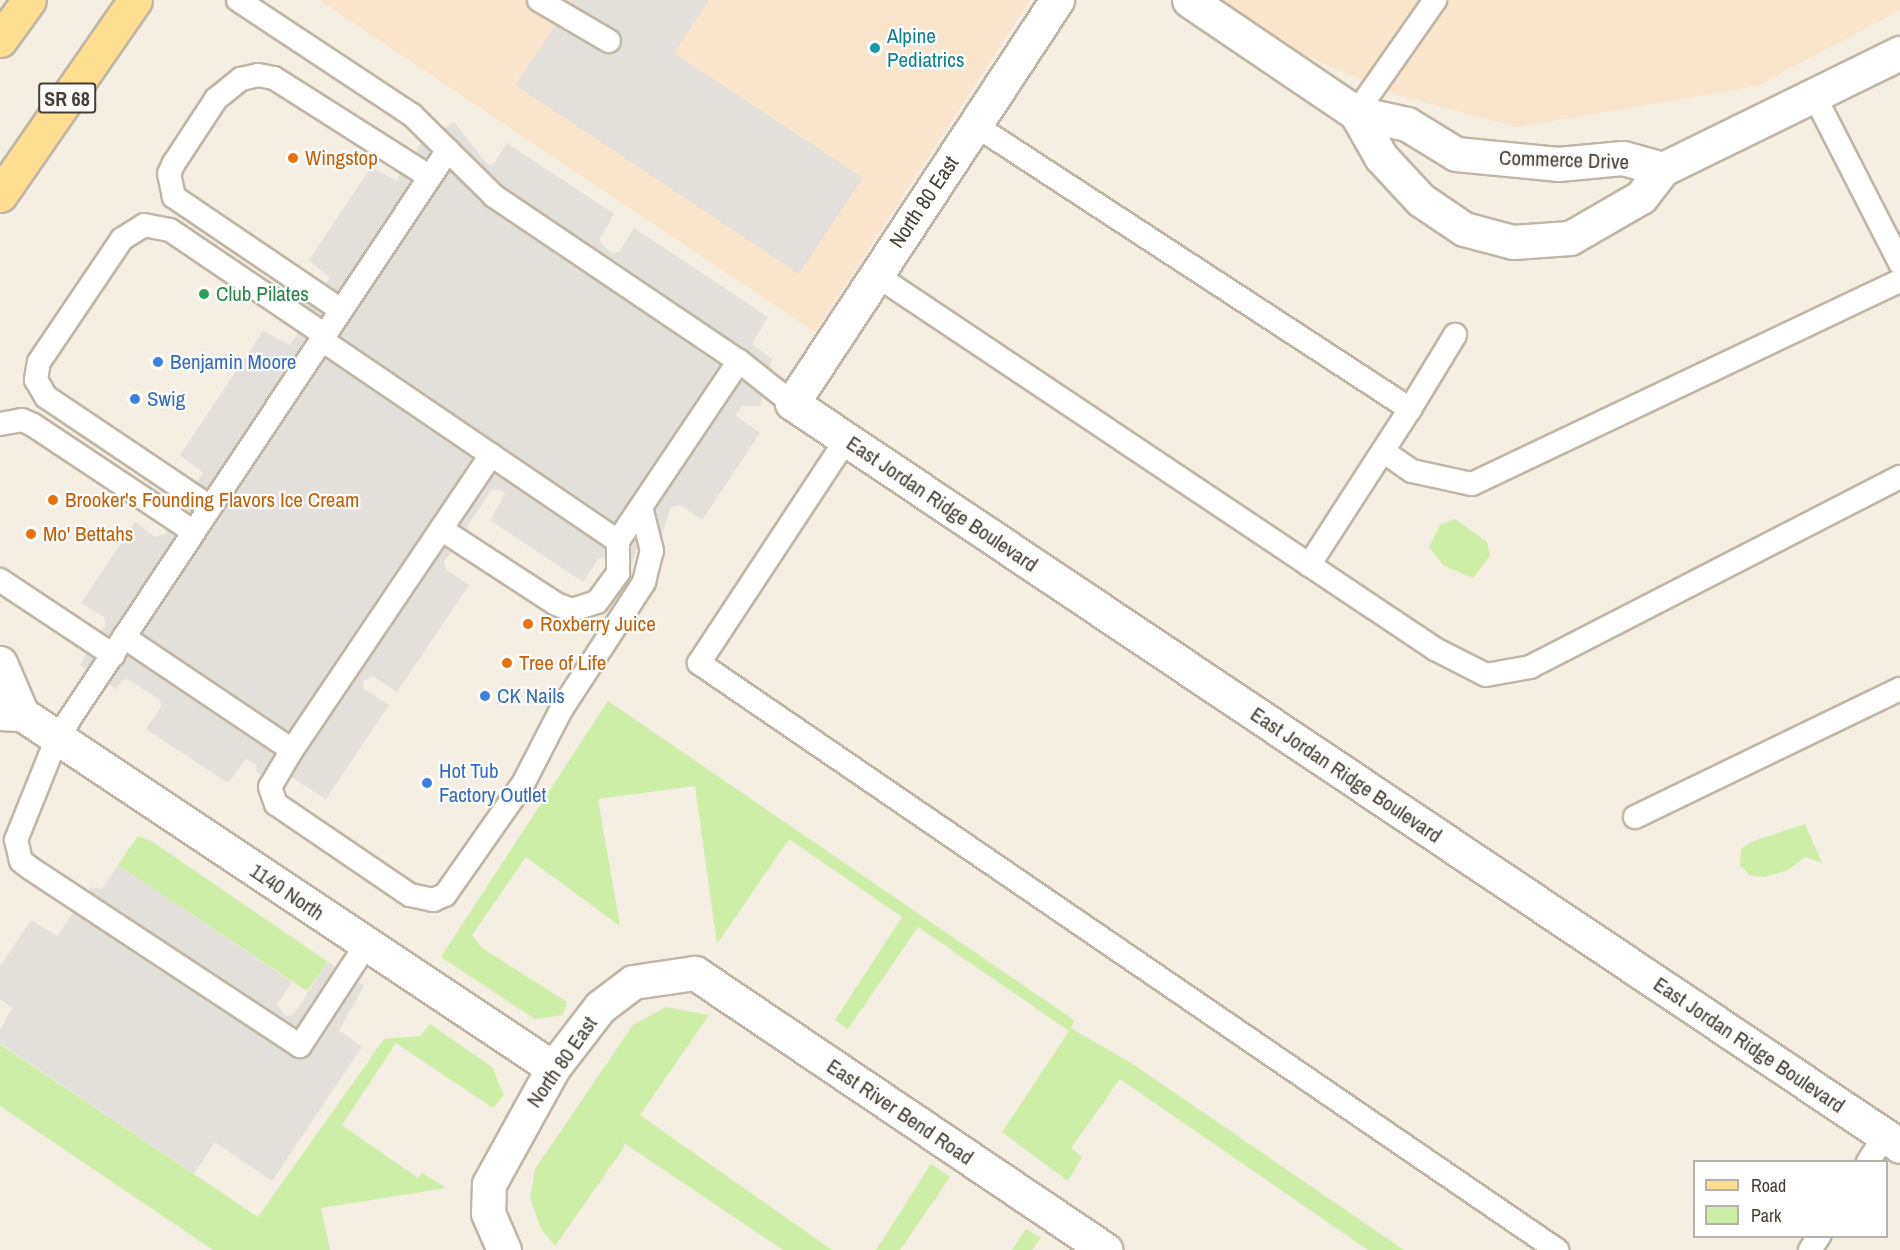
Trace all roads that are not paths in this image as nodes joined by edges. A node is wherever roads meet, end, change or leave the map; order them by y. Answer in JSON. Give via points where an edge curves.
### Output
{"nodes":[{"id":1,"x":29,"y":0,"type":"edge"},
{"id":2,"x":135,"y":0,"type":"edge"},
{"id":3,"x":238,"y":0,"type":"edge"},
{"id":4,"x":539,"y":0,"type":"edge"},
{"id":5,"x":1058,"y":0,"type":"edge"},
{"id":6,"x":1189,"y":0,"type":"edge"},
{"id":7,"x":1435,"y":0,"type":"edge"},
{"id":8,"x":0,"y":40,"type":"edge"},
{"id":9,"x":609,"y":41,"type":"dead end"},
{"id":10,"x":1900,"y":53,"type":"edge"},
{"id":11,"x":1814,"y":95,"type":"junction"},
{"id":12,"x":1356,"y":113,"type":"junction"},
{"id":13,"x":975,"y":125,"type":"junction"},
{"id":14,"x":448,"y":150,"type":"junction"},
{"id":15,"x":1663,"y":169,"type":"junction"},
{"id":16,"x":430,"y":177,"type":"junction"},
{"id":17,"x":0,"y":195,"type":"edge"},
{"id":18,"x":1900,"y":265,"type":"edge"},
{"id":19,"x":876,"y":275,"type":"junction"},
{"id":20,"x":342,"y":310,"type":"junction"},
{"id":21,"x":1455,"y":335,"type":"dead end"},
{"id":22,"x":324,"y":338,"type":"junction"},
{"id":23,"x":739,"y":361,"type":"junction"},
{"id":24,"x":792,"y":403,"type":"junction"},
{"id":25,"x":1410,"y":409,"type":"junction"},
{"id":26,"x":0,"y":424,"type":"edge"},
{"id":27,"x":846,"y":440,"type":"junction"},
{"id":28,"x":1383,"y":451,"type":"junction"},
{"id":29,"x":491,"y":455,"type":"junction"},
{"id":30,"x":1900,"y":477,"type":"edge"},
{"id":31,"x":210,"y":507,"type":"junction"},
{"id":32,"x":641,"y":507,"type":"junction"},
{"id":33,"x":441,"y":529,"type":"junction"},
{"id":34,"x":194,"y":532,"type":"junction"},
{"id":35,"x":618,"y":541,"type":"junction"},
{"id":36,"x":1309,"y":565,"type":"junction"},
{"id":37,"x":0,"y":580,"type":"edge"},
{"id":38,"x":118,"y":646,"type":"junction"},
{"id":39,"x":0,"y":663,"type":"edge"},
{"id":40,"x":1900,"y":689,"type":"edge"},
{"id":41,"x":11,"y":714,"type":"edge"},
{"id":42,"x":57,"y":738,"type":"junction"},
{"id":43,"x":292,"y":750,"type":"junction"},
{"id":44,"x":1635,"y":817,"type":"dead end"},
{"id":45,"x":366,"y":945,"type":"junction"},
{"id":46,"x":695,"y":973,"type":"joint"},
{"id":47,"x":553,"y":1068,"type":"junction"},
{"id":48,"x":1884,"y":1148,"type":"edge"},
{"id":49,"x":504,"y":1250,"type":"edge"},
{"id":50,"x":1105,"y":1250,"type":"edge"},
{"id":51,"x":1557,"y":1250,"type":"edge"}],
"edges":[{"from":1,"to":8,"type":"main road"},
{"from":2,"to":17,"type":"main road","number":"SR 68"},
{"from":3,"to":14,"type":"lane","via":[[412,115]]},
{"from":4,"to":9,"type":"lane"},
{"from":5,"to":13,"type":"street","name":"North 80 East"},
{"from":6,"to":12,"type":"street"},
{"from":7,"to":12,"type":"lane"},
{"from":10,"to":11,"type":"street","name":"Commerce Drive"},
{"from":11,"to":15,"type":"street","name":"Commerce Drive"},
{"from":11,"to":18,"type":"lane"},
{"from":12,"to":15,"type":"street","name":"Commerce Drive","via":[[1407,124],[1456,154],[1558,164],[1623,158]]},
{"from":12,"to":15,"type":"street","name":"Commerce Drive","via":[[1381,157],[1421,200],[1464,229],[1513,242],[1570,238],[1641,197]]},
{"from":13,"to":19,"type":"street","name":"North 80 East"},
{"from":13,"to":25,"type":"lane"},
{"from":14,"to":16,"type":"lane"},
{"from":14,"to":23,"type":"lane","via":[[494,196]]},
{"from":16,"to":20,"type":"lane"},
{"from":16,"to":20,"type":"lane","via":[[274,78],[258,75],[241,79],[216,99],[169,174],[174,197]]},
{"from":18,"to":28,"type":"lane","via":[[1472,484],[1412,471]]},
{"from":19,"to":24,"type":"street","name":"North 80 East"},
{"from":19,"to":36,"type":"lane"},
{"from":20,"to":22,"type":"lane"},
{"from":21,"to":25,"type":"lane"},
{"from":22,"to":29,"type":"lane"},
{"from":22,"to":31,"type":"lane"},
{"from":22,"to":31,"type":"lane","via":[[170,230],[144,225],[122,239],[36,371],[39,390]]},
{"from":23,"to":24,"type":"lane"},
{"from":23,"to":32,"type":"lane"},
{"from":24,"to":27,"type":"street","name":"East Jordan Ridge Boulevard"},
{"from":25,"to":28,"type":"lane"},
{"from":26,"to":34,"type":"lane","via":[[22,420],[33,425]]},
{"from":27,"to":48,"type":"street","name":"East Jordan Ridge Boulevard"},
{"from":27,"to":51,"type":"lane","via":[[699,663]]},
{"from":28,"to":36,"type":"lane"},
{"from":29,"to":33,"type":"lane"},
{"from":29,"to":35,"type":"lane"},
{"from":30,"to":36,"type":"lane","via":[[1530,667],[1486,675],[1435,649]]},
{"from":31,"to":34,"type":"lane"},
{"from":32,"to":35,"type":"lane"},
{"from":32,"to":43,"type":"lane","via":[[651,551],[644,582],[561,710],[524,782],[445,895],[433,900],[410,895],[276,804],[270,787]]},
{"from":33,"to":35,"type":"lane","via":[[556,604],[573,610],[597,602],[618,573]]},
{"from":33,"to":43,"type":"lane"},
{"from":34,"to":38,"type":"lane"},
{"from":37,"to":38,"type":"lane"},
{"from":38,"to":42,"type":"lane"},
{"from":38,"to":43,"type":"lane"},
{"from":39,"to":41,"type":"street","name":"1140 North"},
{"from":40,"to":44,"type":"lane"},
{"from":41,"to":42,"type":"street","name":"1140 North"},
{"from":42,"to":45,"type":"street","name":"1140 North"},
{"from":42,"to":45,"type":"lane","via":[[16,840],[21,861],[30,868],[300,1046]]},
{"from":45,"to":47,"type":"street","name":"1140 North"},
{"from":46,"to":47,"type":"street","name":"North 80 East","via":[[633,982],[600,1007]]},
{"from":46,"to":50,"type":"street","name":"East River Bend Road"},
{"from":47,"to":49,"type":"street","name":"North 80 East","via":[[489,1184],[488,1213]]}]}
